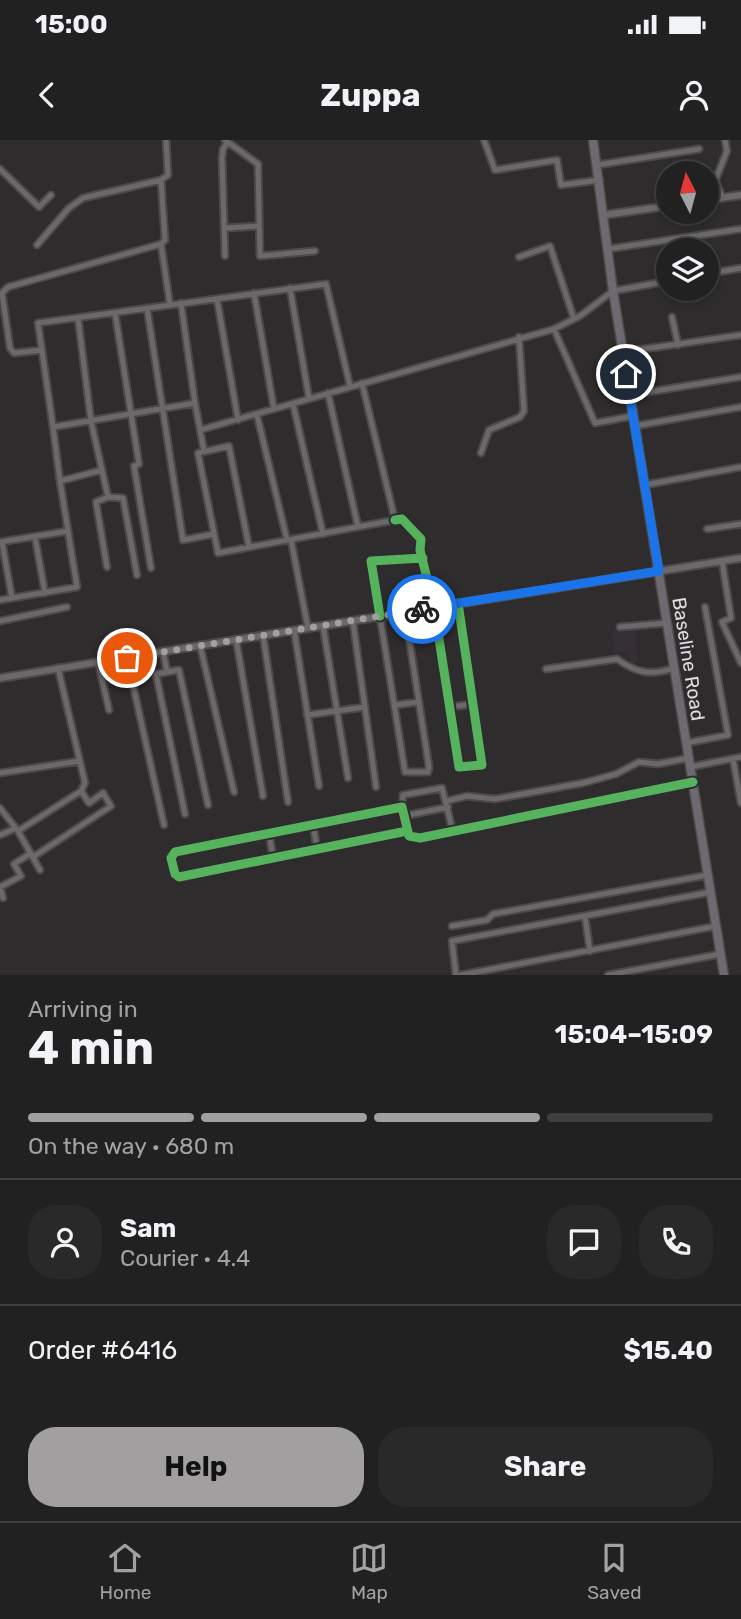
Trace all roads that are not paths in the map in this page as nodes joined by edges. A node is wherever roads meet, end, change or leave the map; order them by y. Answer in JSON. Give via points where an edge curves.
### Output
{"nodes":[{"id":1,"x":166,"y":140,"type":"edge"},
{"id":2,"x":484,"y":140,"type":"edge"},
{"id":3,"x":593,"y":140,"type":"edge"},
{"id":4,"x":725,"y":140,"type":"edge"},
{"id":5,"x":226,"y":141,"type":"edge"},
{"id":6,"x":699,"y":149,"type":"dead end"},
{"id":7,"x":597,"y":165,"type":"junction"},
{"id":8,"x":0,"y":169,"type":"edge"},
{"id":9,"x":161,"y":180,"type":"junction"},
{"id":10,"x":600,"y":180,"type":"junction"},
{"id":11,"x":51,"y":195,"type":"dead end"},
{"id":12,"x":741,"y":195,"type":"edge"},
{"id":13,"x":719,"y":198,"type":"edge"},
{"id":14,"x":723,"y":198,"type":"junction"},
{"id":15,"x":656,"y":208,"type":"edge"},
{"id":16,"x":604,"y":215,"type":"junction"},
{"id":17,"x":259,"y":226,"type":"junction"},
{"id":18,"x":225,"y":228,"type":"junction"},
{"id":19,"x":741,"y":229,"type":"edge"},
{"id":20,"x":161,"y":244,"type":"junction"},
{"id":21,"x":37,"y":245,"type":"dead end"},
{"id":22,"x":608,"y":249,"type":"junction"},
{"id":23,"x":315,"y":251,"type":"dead end"},
{"id":24,"x":225,"y":256,"type":"dead end"},
{"id":25,"x":519,"y":257,"type":"dead end"},
{"id":26,"x":741,"y":268,"type":"edge"},
{"id":27,"x":719,"y":272,"type":"edge"},
{"id":28,"x":656,"y":283,"type":"edge"},
{"id":29,"x":290,"y":288,"type":"junction"},
{"id":30,"x":613,"y":291,"type":"junction"},
{"id":31,"x":254,"y":293,"type":"junction"},
{"id":32,"x":217,"y":299,"type":"junction"},
{"id":33,"x":181,"y":303,"type":"junction"},
{"id":34,"x":170,"y":305,"type":"junction"},
{"id":35,"x":147,"y":308,"type":"junction"},
{"id":36,"x":116,"y":313,"type":"junction"},
{"id":37,"x":672,"y":317,"type":"dead end"},
{"id":38,"x":78,"y":318,"type":"junction"},
{"id":39,"x":574,"y":319,"type":"junction"},
{"id":40,"x":554,"y":329,"type":"junction"},
{"id":41,"x":741,"y":335,"type":"edge"},
{"id":42,"x":519,"y":337,"type":"junction"},
{"id":43,"x":678,"y":345,"type":"junction"},
{"id":44,"x":42,"y":350,"type":"junction"},
{"id":45,"x":623,"y":352,"type":"junction"},
{"id":46,"x":741,"y":377,"type":"edge"},
{"id":47,"x":362,"y":383,"type":"junction"},
{"id":48,"x":350,"y":386,"type":"junction"},
{"id":49,"x":328,"y":393,"type":"junction"},
{"id":50,"x":630,"y":395,"type":"junction"},
{"id":51,"x":309,"y":398,"type":"junction"},
{"id":52,"x":195,"y":403,"type":"junction"},
{"id":53,"x":293,"y":404,"type":"junction"},
{"id":54,"x":741,"y":408,"type":"edge"},
{"id":55,"x":163,"y":409,"type":"junction"},
{"id":56,"x":274,"y":409,"type":"junction"},
{"id":57,"x":257,"y":415,"type":"junction"},
{"id":58,"x":130,"y":416,"type":"junction"},
{"id":59,"x":634,"y":416,"type":"junction"},
{"id":60,"x":238,"y":420,"type":"junction"},
{"id":61,"x":92,"y":421,"type":"junction"},
{"id":62,"x":635,"y":426,"type":"junction"},
{"id":63,"x":53,"y":427,"type":"junction"},
{"id":64,"x":200,"y":430,"type":"junction"},
{"id":65,"x":204,"y":452,"type":"junction"},
{"id":66,"x":481,"y":453,"type":"dead end"},
{"id":67,"x":741,"y":467,"type":"edge"},
{"id":68,"x":102,"y":470,"type":"junction"},
{"id":69,"x":60,"y":481,"type":"junction"},
{"id":70,"x":645,"y":485,"type":"junction"},
{"id":71,"x":108,"y":497,"type":"junction"},
{"id":72,"x":395,"y":520,"type":"junction"},
{"id":73,"x":741,"y":524,"type":"edge"},
{"id":74,"x":358,"y":527,"type":"junction"},
{"id":75,"x":706,"y":529,"type":"dead end"},
{"id":76,"x":68,"y":531,"type":"junction"},
{"id":77,"x":214,"y":534,"type":"junction"},
{"id":78,"x":323,"y":534,"type":"junction"},
{"id":79,"x":36,"y":537,"type":"junction"},
{"id":80,"x":289,"y":540,"type":"junction"},
{"id":81,"x":1,"y":542,"type":"edge"},
{"id":82,"x":249,"y":547,"type":"junction"},
{"id":83,"x":423,"y":558,"type":"junction"},
{"id":84,"x":741,"y":558,"type":"edge"},
{"id":85,"x":722,"y":561,"type":"junction"},
{"id":86,"x":107,"y":567,"type":"dead end"},
{"id":87,"x":151,"y":568,"type":"dead end"},
{"id":88,"x":659,"y":571,"type":"junction"},
{"id":89,"x":137,"y":575,"type":"dead end"},
{"id":90,"x":427,"y":577,"type":"junction"},
{"id":91,"x":45,"y":593,"type":"junction"},
{"id":92,"x":12,"y":598,"type":"junction"},
{"id":93,"x":0,"y":600,"type":"edge"},
{"id":94,"x":458,"y":603,"type":"junction"},
{"id":95,"x":67,"y":607,"type":"dead end"},
{"id":96,"x":435,"y":607,"type":"junction"},
{"id":97,"x":705,"y":607,"type":"dead end"},
{"id":98,"x":405,"y":612,"type":"junction"},
{"id":99,"x":395,"y":614,"type":"junction"},
{"id":100,"x":380,"y":617,"type":"junction"},
{"id":101,"x":0,"y":621,"type":"edge"},
{"id":102,"x":353,"y":622,"type":"junction"},
{"id":103,"x":667,"y":623,"type":"junction"},
{"id":104,"x":323,"y":626,"type":"junction"},
{"id":105,"x":620,"y":627,"type":"dead end"},
{"id":106,"x":308,"y":628,"type":"junction"},
{"id":107,"x":294,"y":630,"type":"junction"},
{"id":108,"x":263,"y":635,"type":"junction"},
{"id":109,"x":236,"y":639,"type":"junction"},
{"id":110,"x":200,"y":646,"type":"junction"},
{"id":111,"x":163,"y":651,"type":"junction"},
{"id":112,"x":127,"y":658,"type":"junction"},
{"id":113,"x":98,"y":662,"type":"junction"},
{"id":114,"x":741,"y":663,"type":"edge"},
{"id":115,"x":58,"y":668,"type":"junction"},
{"id":116,"x":674,"y":668,"type":"junction"},
{"id":117,"x":546,"y":669,"type":"dead end"},
{"id":118,"x":167,"y":672,"type":"junction"},
{"id":119,"x":0,"y":678,"type":"edge"},
{"id":120,"x":419,"y":702,"type":"junction"},
{"id":121,"x":473,"y":704,"type":"junction"},
{"id":122,"x":395,"y":705,"type":"junction"},
{"id":123,"x":365,"y":707,"type":"junction"},
{"id":124,"x":450,"y":707,"type":"junction"},
{"id":125,"x":109,"y":710,"type":"dead end"},
{"id":126,"x":336,"y":711,"type":"junction"},
{"id":127,"x":307,"y":715,"type":"junction"},
{"id":128,"x":687,"y":743,"type":"junction"},
{"id":129,"x":741,"y":757,"type":"edge"},
{"id":130,"x":733,"y":759,"type":"junction"},
{"id":131,"x":80,"y":761,"type":"junction"},
{"id":132,"x":690,"y":763,"type":"junction"},
{"id":133,"x":0,"y":773,"type":"edge"},
{"id":134,"x":348,"y":778,"type":"dead end"},
{"id":135,"x":693,"y":782,"type":"junction"},
{"id":136,"x":319,"y":786,"type":"dead end"},
{"id":137,"x":376,"y":787,"type":"dead end"},
{"id":138,"x":81,"y":791,"type":"junction"},
{"id":139,"x":234,"y":792,"type":"dead end"},
{"id":140,"x":263,"y":796,"type":"dead end"},
{"id":141,"x":288,"y":802,"type":"dead end"},
{"id":142,"x":741,"y":803,"type":"edge"},
{"id":143,"x":448,"y":804,"type":"junction"},
{"id":144,"x":208,"y":805,"type":"dead end"},
{"id":145,"x":402,"y":807,"type":"junction"},
{"id":146,"x":0,"y":808,"type":"edge"},
{"id":147,"x":185,"y":814,"type":"dead end"},
{"id":148,"x":404,"y":817,"type":"junction"},
{"id":149,"x":313,"y":824,"type":"junction"},
{"id":150,"x":164,"y":825,"type":"dead end"},
{"id":151,"x":16,"y":830,"type":"junction"},
{"id":152,"x":407,"y":831,"type":"junction"},
{"id":153,"x":269,"y":832,"type":"junction"},
{"id":154,"x":453,"y":832,"type":"junction"},
{"id":155,"x":0,"y":835,"type":"edge"},
{"id":156,"x":317,"y":849,"type":"junction"},
{"id":157,"x":32,"y":855,"type":"junction"},
{"id":158,"x":273,"y":858,"type":"junction"},
{"id":159,"x":40,"y":870,"type":"dead end"},
{"id":160,"x":708,"y":875,"type":"junction"},
{"id":161,"x":711,"y":892,"type":"junction"},
{"id":162,"x":2,"y":898,"type":"dead end"},
{"id":163,"x":585,"y":917,"type":"junction"},
{"id":164,"x":452,"y":926,"type":"dead end"},
{"id":165,"x":716,"y":926,"type":"junction"},
{"id":166,"x":590,"y":951,"type":"junction"},
{"id":167,"x":721,"y":954,"type":"junction"},
{"id":168,"x":456,"y":975,"type":"edge"},
{"id":169,"x":608,"y":975,"type":"edge"},
{"id":170,"x":724,"y":975,"type":"edge"}],
"edges":[{"from":1,"to":9,"type":"street","via":[[168,175]]},
{"from":2,"to":10,"type":"street","via":[[495,170],[557,160],[561,185]]},
{"from":3,"to":7,"type":"main road","name":"Baseline Road"},
{"from":4,"to":14,"type":"street","via":[[727,151],[715,181]]},
{"from":5,"to":17,"type":"street","via":[[258,164]]},
{"from":5,"to":18,"type":"street","via":[[222,158]]},
{"from":6,"to":7,"type":"street"},
{"from":7,"to":10,"type":"main road","name":"Baseline Road"},
{"from":8,"to":11,"type":"street","via":[[39,207]]},
{"from":9,"to":20,"type":"street","via":[[165,240]]},
{"from":9,"to":21,"type":"street","via":[[83,198]]},
{"from":10,"to":16,"type":"main road","name":"Baseline Road"},
{"from":12,"to":14,"type":"street"},
{"from":13,"to":14,"type":"street"},
{"from":15,"to":16,"type":"street"},
{"from":16,"to":22,"type":"main road","name":"Baseline Road"},
{"from":17,"to":18,"type":"street"},
{"from":17,"to":23,"type":"street","via":[[262,258]]},
{"from":18,"to":24,"type":"street"},
{"from":19,"to":22,"type":"street"},
{"from":20,"to":34,"type":"street"},
{"from":20,"to":44,"type":"street","via":[[8,287],[2,293],[10,348],[13,353]]},
{"from":22,"to":30,"type":"main road","name":"Baseline Road"},
{"from":25,"to":39,"type":"street","via":[[550,246]]},
{"from":26,"to":27,"type":"street"},
{"from":28,"to":30,"type":"street"},
{"from":29,"to":31,"type":"street"},
{"from":29,"to":48,"type":"street","via":[[326,284]]},
{"from":29,"to":51,"type":"street"},
{"from":30,"to":39,"type":"street"},
{"from":30,"to":45,"type":"main road","name":"Baseline Road"},
{"from":31,"to":32,"type":"street"},
{"from":31,"to":56,"type":"street"},
{"from":32,"to":33,"type":"street"},
{"from":32,"to":60,"type":"street"},
{"from":33,"to":34,"type":"street"},
{"from":33,"to":52,"type":"street"},
{"from":34,"to":35,"type":"street"},
{"from":35,"to":36,"type":"street"},
{"from":35,"to":55,"type":"street"},
{"from":36,"to":38,"type":"street"},
{"from":36,"to":58,"type":"street"},
{"from":37,"to":43,"type":"street"},
{"from":38,"to":44,"type":"street","via":[[38,323]]},
{"from":38,"to":61,"type":"street"},
{"from":39,"to":40,"type":"street"},
{"from":40,"to":42,"type":"street"},
{"from":40,"to":59,"type":"street","via":[[595,423]]},
{"from":41,"to":43,"type":"street"},
{"from":42,"to":47,"type":"street"},
{"from":42,"to":66,"type":"street","via":[[524,411],[489,429]]},
{"from":43,"to":45,"type":"street"},
{"from":44,"to":63,"type":"street"},
{"from":45,"to":50,"type":"main road","name":"Baseline Road"},
{"from":46,"to":50,"type":"street"},
{"from":47,"to":48,"type":"street"},
{"from":47,"to":72,"type":"street"},
{"from":48,"to":49,"type":"street"},
{"from":49,"to":51,"type":"street"},
{"from":49,"to":74,"type":"street"},
{"from":50,"to":59,"type":"main road","name":"Baseline Road"},
{"from":51,"to":53,"type":"street"},
{"from":52,"to":55,"type":"street"},
{"from":52,"to":64,"type":"street"},
{"from":53,"to":56,"type":"street"},
{"from":53,"to":78,"type":"street"},
{"from":54,"to":62,"type":"street"},
{"from":55,"to":58,"type":"street"},
{"from":55,"to":77,"type":"street","via":[[183,540]]},
{"from":56,"to":57,"type":"street"},
{"from":57,"to":60,"type":"street"},
{"from":57,"to":80,"type":"street"},
{"from":58,"to":61,"type":"street"},
{"from":58,"to":87,"type":"street"},
{"from":59,"to":62,"type":"main road","name":"Baseline Road"},
{"from":60,"to":64,"type":"street"},
{"from":61,"to":63,"type":"street"},
{"from":61,"to":68,"type":"street"},
{"from":62,"to":70,"type":"main road","name":"Baseline Road"},
{"from":63,"to":69,"type":"street"},
{"from":64,"to":65,"type":"street"},
{"from":65,"to":77,"type":"street","via":[[198,453]]},
{"from":65,"to":82,"type":"street","via":[[229,446]]},
{"from":67,"to":70,"type":"street"},
{"from":68,"to":69,"type":"street"},
{"from":68,"to":71,"type":"street"},
{"from":69,"to":76,"type":"street"},
{"from":70,"to":88,"type":"main road","name":"Baseline Road"},
{"from":71,"to":86,"type":"street","via":[[96,502]]},
{"from":71,"to":89,"type":"street","via":[[123,498]]},
{"from":72,"to":74,"type":"street"},
{"from":72,"to":83,"type":"street","via":[[402,519],[420,536]]},
{"from":73,"to":75,"type":"street"},
{"from":74,"to":78,"type":"street"},
{"from":76,"to":79,"type":"street"},
{"from":76,"to":91,"type":"street","via":[[77,587]]},
{"from":77,"to":82,"type":"street","via":[[218,553]]},
{"from":78,"to":80,"type":"street"},
{"from":79,"to":81,"type":"street"},
{"from":79,"to":91,"type":"street"},
{"from":80,"to":82,"type":"street"},
{"from":80,"to":106,"type":"street"},
{"from":81,"to":92,"type":"street"},
{"from":83,"to":90,"type":"street"},
{"from":83,"to":100,"type":"street","via":[[371,561]]},
{"from":84,"to":85,"type":"street"},
{"from":85,"to":88,"type":"street"},
{"from":85,"to":114,"type":"street","via":[[731,618],[722,622]]},
{"from":88,"to":94,"type":"street"},
{"from":88,"to":103,"type":"main road","name":"Baseline Road"},
{"from":90,"to":96,"type":"street"},
{"from":90,"to":99,"type":"street","via":[[403,594]]},
{"from":91,"to":92,"type":"street"},
{"from":92,"to":93,"type":"street"},
{"from":94,"to":96,"type":"street"},
{"from":94,"to":121,"type":"street"},
{"from":95,"to":101,"type":"street"},
{"from":96,"to":98,"type":"street"},
{"from":96,"to":124,"type":"street"},
{"from":97,"to":128,"type":"street","via":[[728,734]]},
{"from":98,"to":99,"type":"street"},
{"from":98,"to":120,"type":"street"},
{"from":99,"to":100,"type":"street"},
{"from":100,"to":102,"type":"street"},
{"from":100,"to":122,"type":"street"},
{"from":102,"to":104,"type":"street"},
{"from":102,"to":123,"type":"street"},
{"from":103,"to":105,"type":"street"},
{"from":103,"to":116,"type":"main road","name":"Baseline Road"},
{"from":104,"to":106,"type":"street"},
{"from":104,"to":126,"type":"street"},
{"from":106,"to":107,"type":"street"},
{"from":107,"to":108,"type":"street"},
{"from":107,"to":127,"type":"street"},
{"from":108,"to":109,"type":"street"},
{"from":108,"to":141,"type":"street"},
{"from":109,"to":110,"type":"street"},
{"from":109,"to":140,"type":"street"},
{"from":110,"to":111,"type":"street"},
{"from":110,"to":139,"type":"street"},
{"from":111,"to":112,"type":"street"},
{"from":111,"to":118,"type":"street"},
{"from":112,"to":113,"type":"street"},
{"from":112,"to":150,"type":"street"},
{"from":113,"to":115,"type":"street"},
{"from":113,"to":125,"type":"street"},
{"from":115,"to":119,"type":"street"},
{"from":115,"to":131,"type":"street"},
{"from":116,"to":117,"type":"street","via":[[657,674],[632,670],[617,659]]},
{"from":116,"to":128,"type":"main road","name":"Baseline Road"},
{"from":118,"to":144,"type":"street","via":[[179,670]]},
{"from":118,"to":147,"type":"street","via":[[156,674]]},
{"from":120,"to":122,"type":"street"},
{"from":120,"to":122,"type":"street","via":[[429,770],[419,773],[405,772]]},
{"from":121,"to":124,"type":"street"},
{"from":121,"to":124,"type":"street","via":[[482,765],[459,767]]},
{"from":123,"to":126,"type":"street"},
{"from":123,"to":137,"type":"street"},
{"from":126,"to":127,"type":"street"},
{"from":126,"to":134,"type":"street"},
{"from":127,"to":136,"type":"street"},
{"from":128,"to":132,"type":"main road","name":"Baseline Road"},
{"from":129,"to":130,"type":"street"},
{"from":130,"to":132,"type":"street"},
{"from":130,"to":142,"type":"street"},
{"from":131,"to":133,"type":"street"},
{"from":131,"to":138,"type":"street","via":[[85,783]]},
{"from":132,"to":135,"type":"main road","name":"Baseline Road"},
{"from":132,"to":143,"type":"street","via":[[639,762],[583,783],[495,799],[467,796]]},
{"from":135,"to":154,"type":"street"},
{"from":135,"to":160,"type":"main road","name":"Baseline Road"},
{"from":138,"to":151,"type":"street"},
{"from":138,"to":157,"type":"street","via":[[89,803],[103,793],[111,806]]},
{"from":143,"to":145,"type":"street","via":[[441,788],[403,794]]},
{"from":143,"to":148,"type":"street"},
{"from":143,"to":154,"type":"street"},
{"from":145,"to":148,"type":"street"},
{"from":145,"to":149,"type":"street"},
{"from":146,"to":151,"type":"street"},
{"from":148,"to":152,"type":"street"},
{"from":149,"to":153,"type":"street"},
{"from":149,"to":156,"type":"street"},
{"from":151,"to":155,"type":"street"},
{"from":151,"to":157,"type":"street"},
{"from":152,"to":154,"type":"street","via":[[413,839]]},
{"from":152,"to":156,"type":"street"},
{"from":153,"to":158,"type":"street"},
{"from":153,"to":158,"type":"street","via":[[175,852],[171,858],[179,877]]},
{"from":156,"to":158,"type":"street"},
{"from":157,"to":159,"type":"street"},
{"from":157,"to":162,"type":"street","via":[[14,864],[21,876],[0,887]]},
{"from":160,"to":161,"type":"main road","name":"Baseline Road"},
{"from":160,"to":164,"type":"street","via":[[493,914],[487,920]]},
{"from":161,"to":163,"type":"street"},
{"from":161,"to":165,"type":"main road","name":"Baseline Road"},
{"from":163,"to":166,"type":"street"},
{"from":163,"to":168,"type":"street","via":[[452,941]]},
{"from":165,"to":166,"type":"street"},
{"from":165,"to":167,"type":"main road","name":"Baseline Road"},
{"from":166,"to":168,"type":"street"},
{"from":167,"to":169,"type":"street"},
{"from":167,"to":170,"type":"main road","name":"Baseline Road"}]}
